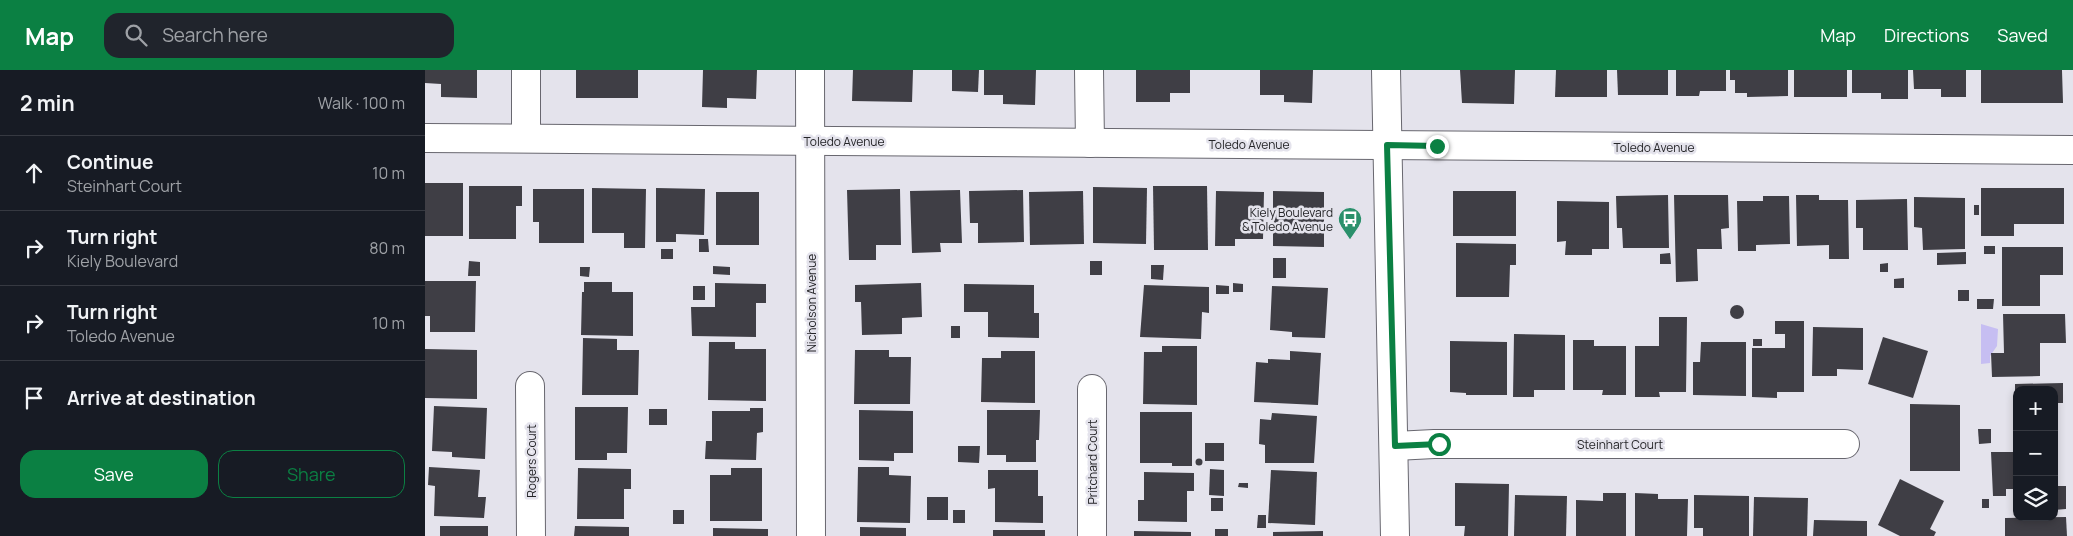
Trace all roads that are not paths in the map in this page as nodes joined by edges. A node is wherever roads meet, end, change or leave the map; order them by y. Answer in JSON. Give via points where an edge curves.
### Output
{"nodes":[{"id":1,"x":526,"y":70,"type":"edge"},
{"id":2,"x":810,"y":70,"type":"edge"},
{"id":3,"x":1089,"y":70,"type":"edge"},
{"id":4,"x":1386,"y":70,"type":"edge"},
{"id":5,"x":425,"y":138,"type":"edge"},
{"id":6,"x":526,"y":138,"type":"junction"},
{"id":7,"x":811,"y":141,"type":"junction"},
{"id":8,"x":1090,"y":143,"type":"junction"},
{"id":9,"x":1387,"y":145,"type":"junction"},
{"id":10,"x":2073,"y":150,"type":"edge"},
{"id":11,"x":530,"y":386,"type":"dead end"},
{"id":12,"x":1092,"y":389,"type":"dead end"},
{"id":13,"x":1845,"y":444,"type":"dead end"},
{"id":14,"x":1395,"y":446,"type":"junction"},
{"id":15,"x":531,"y":536,"type":"edge"},
{"id":16,"x":811,"y":536,"type":"edge"},
{"id":17,"x":1092,"y":536,"type":"edge"},
{"id":18,"x":1395,"y":536,"type":"edge"}],
"edges":[{"from":1,"to":6,"type":"street"},
{"from":2,"to":7,"type":"street","name":"Nicholson Avenue"},
{"from":3,"to":8,"type":"street"},
{"from":4,"to":9,"type":"street"},
{"from":5,"to":6,"type":"street","name":"Toledo Avenue"},
{"from":6,"to":7,"type":"street","name":"Toledo Avenue"},
{"from":7,"to":8,"type":"street","name":"Toledo Avenue"},
{"from":7,"to":16,"type":"street","name":"Nicholson Avenue"},
{"from":8,"to":9,"type":"street","name":"Toledo Avenue"},
{"from":9,"to":10,"type":"street","name":"Toledo Avenue"},
{"from":9,"to":14,"type":"street"},
{"from":11,"to":15,"type":"street","name":"Rogers Court"},
{"from":12,"to":17,"type":"street","name":"Pritchard Court"},
{"from":13,"to":14,"type":"street","name":"Steinhart Court"},
{"from":14,"to":18,"type":"street"}]}
